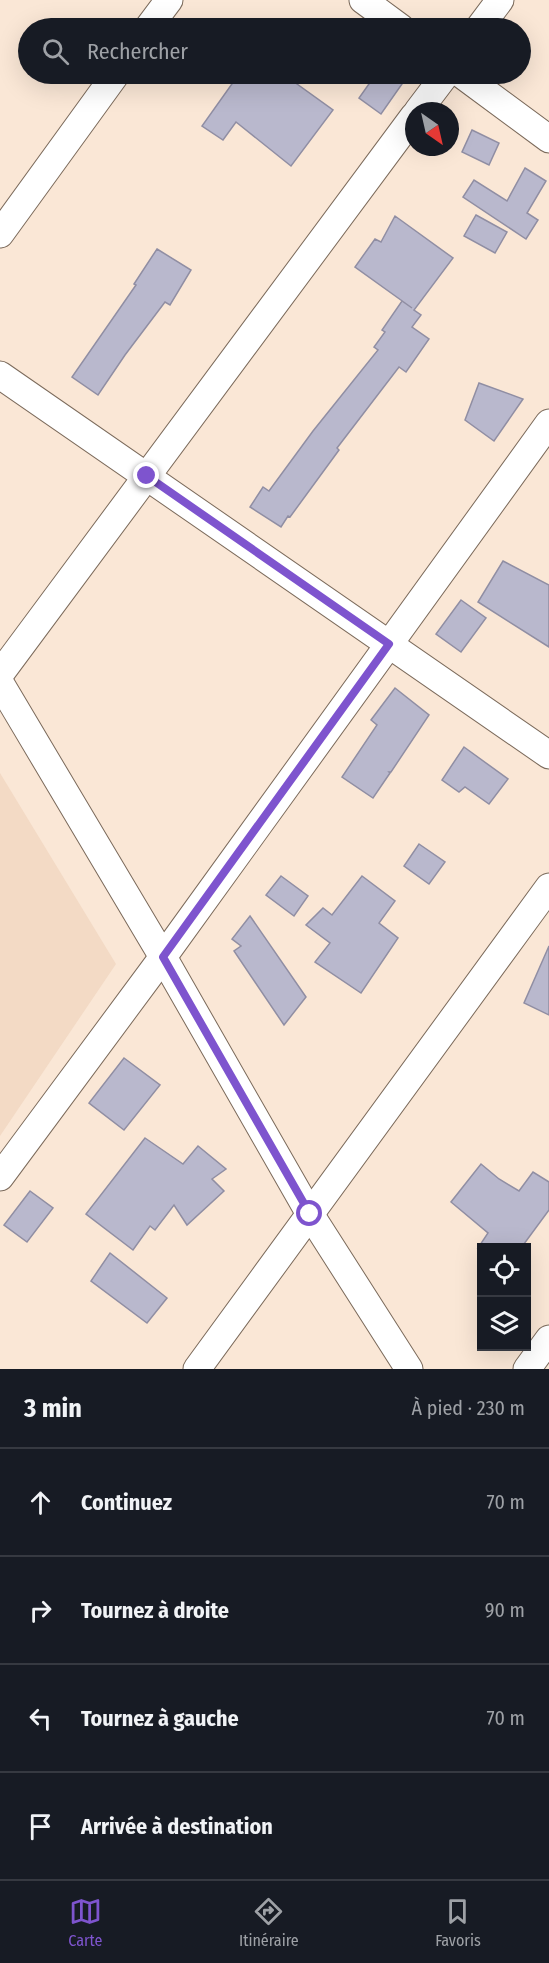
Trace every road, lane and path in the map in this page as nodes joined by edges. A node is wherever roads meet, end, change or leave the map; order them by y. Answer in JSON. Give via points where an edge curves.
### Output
{"nodes":[{"id":1,"x":169,"y":0,"type":"edge"},
{"id":2,"x":363,"y":0,"type":"edge"},
{"id":3,"x":501,"y":0,"type":"edge"},
{"id":4,"x":156,"y":18,"type":"edge"},
{"id":5,"x":387,"y":18,"type":"edge"},
{"id":6,"x":487,"y":18,"type":"edge"},
{"id":7,"x":109,"y":84,"type":"edge"},
{"id":8,"x":438,"y":84,"type":"edge"},
{"id":9,"x":475,"y":84,"type":"edge"},
{"id":10,"x":425,"y":102,"type":"edge"},
{"id":11,"x":405,"y":129,"type":"edge"},
{"id":12,"x":549,"y":139,"type":"edge"},
{"id":13,"x":0,"y":234,"type":"edge"},
{"id":14,"x":0,"y":375,"type":"edge"},
{"id":15,"x":549,"y":423,"type":"edge"},
{"id":16,"x":147,"y":476,"type":"junction"},
{"id":17,"x":389,"y":644,"type":"junction"},
{"id":18,"x":0,"y":674,"type":"edge"},
{"id":19,"x":0,"y":683,"type":"edge"},
{"id":20,"x":549,"y":755,"type":"edge"},
{"id":21,"x":549,"y":887,"type":"edge"},
{"id":22,"x":163,"y":957,"type":"junction"},
{"id":23,"x":0,"y":1177,"type":"edge"},
{"id":24,"x":310,"y":1214,"type":"junction"},
{"id":25,"x":549,"y":1339,"type":"edge"},
{"id":26,"x":197,"y":1369,"type":"edge"},
{"id":27,"x":410,"y":1369,"type":"edge"},
{"id":28,"x":527,"y":1369,"type":"edge"}],
"edges":[{"from":1,"to":4,"type":"street"},
{"from":2,"to":5,"type":"street"},
{"from":3,"to":6,"type":"street"},
{"from":7,"to":13,"type":"street"},
{"from":8,"to":10,"type":"street"},
{"from":9,"to":12,"type":"street"},
{"from":11,"to":16,"type":"street"},
{"from":14,"to":16,"type":"street"},
{"from":15,"to":17,"type":"street"},
{"from":16,"to":17,"type":"street"},
{"from":16,"to":18,"type":"street"},
{"from":17,"to":20,"type":"street"},
{"from":17,"to":22,"type":"street"},
{"from":19,"to":22,"type":"street"},
{"from":21,"to":24,"type":"street"},
{"from":22,"to":23,"type":"street"},
{"from":22,"to":24,"type":"street"},
{"from":24,"to":26,"type":"street"},
{"from":24,"to":27,"type":"street"},
{"from":25,"to":28,"type":"street"}]}
